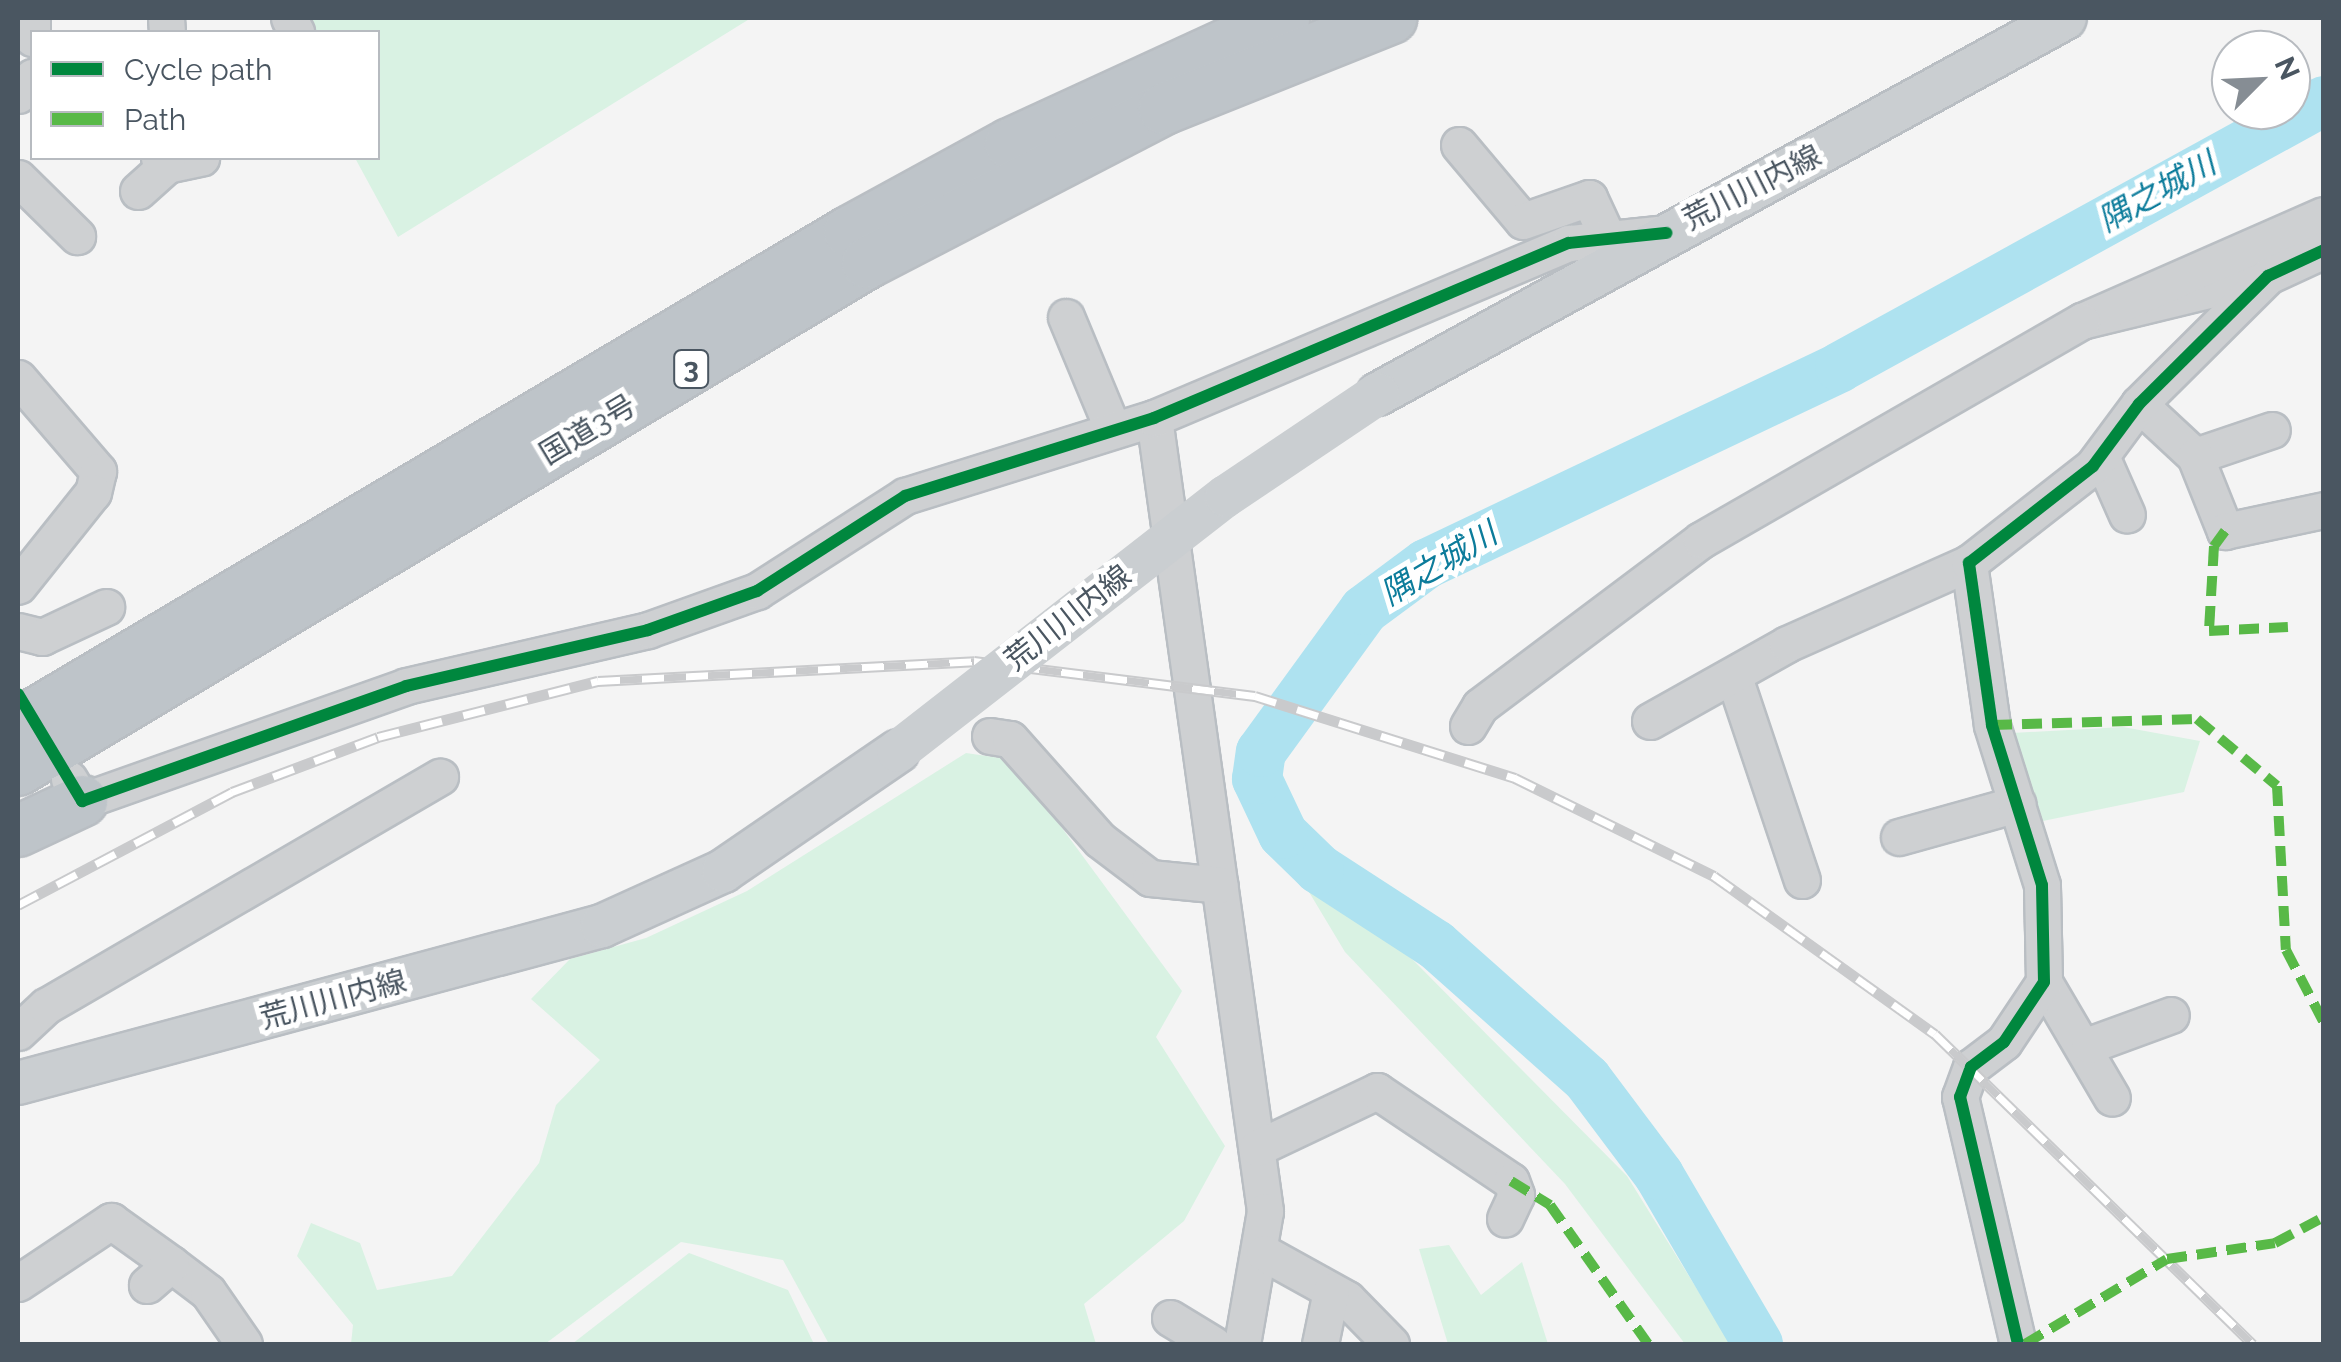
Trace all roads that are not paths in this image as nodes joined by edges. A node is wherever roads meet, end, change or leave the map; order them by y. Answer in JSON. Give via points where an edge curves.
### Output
{"nodes":[{"id":1,"x":1284,"y":18,"type":"edge"},
{"id":2,"x":1391,"y":18,"type":"edge"},
{"id":3,"x":2066,"y":18,"type":"edge"},
{"id":4,"x":1458,"y":144,"type":"dead end"},
{"id":5,"x":175,"y":160,"type":"edge"},
{"id":6,"x":18,"y":178,"type":"edge"},
{"id":7,"x":138,"y":191,"type":"dead end"},
{"id":8,"x":2324,"y":215,"type":"edge"},
{"id":9,"x":1605,"y":233,"type":"junction"},
{"id":10,"x":1666,"y":233,"type":"junction"},
{"id":11,"x":77,"y":236,"type":"dead end"},
{"id":12,"x":2324,"y":250,"type":"edge"},
{"id":13,"x":2268,"y":276,"type":"junction"},
{"id":14,"x":2159,"y":303,"type":"junction"},
{"id":15,"x":1066,"y":316,"type":"dead end"},
{"id":16,"x":2082,"y":321,"type":"junction"},
{"id":17,"x":2182,"y":359,"type":"junction"},
{"id":18,"x":18,"y":378,"type":"edge"},
{"id":19,"x":2139,"y":404,"type":"junction"},
{"id":20,"x":1154,"y":418,"type":"junction"},
{"id":21,"x":1113,"y":430,"type":"junction"},
{"id":22,"x":2272,"y":430,"type":"dead end"},
{"id":23,"x":2101,"y":456,"type":"junction"},
{"id":24,"x":2195,"y":456,"type":"junction"},
{"id":25,"x":2324,"y":510,"type":"edge"},
{"id":26,"x":2127,"y":515,"type":"dead end"},
{"id":27,"x":1969,"y":564,"type":"junction"},
{"id":28,"x":18,"y":586,"type":"edge"},
{"id":29,"x":106,"y":607,"type":"dead end"},
{"id":30,"x":18,"y":631,"type":"edge"},
{"id":31,"x":1736,"y":680,"type":"junction"},
{"id":32,"x":1650,"y":721,"type":"dead end"},
{"id":33,"x":18,"y":724,"type":"edge"},
{"id":34,"x":1468,"y":726,"type":"dead end"},
{"id":35,"x":990,"y":736,"type":"dead end"},
{"id":36,"x":18,"y":770,"type":"edge"},
{"id":37,"x":440,"y":777,"type":"dead end"},
{"id":38,"x":75,"y":790,"type":"joint"},
{"id":39,"x":2016,"y":804,"type":"junction"},
{"id":40,"x":18,"y":831,"type":"edge"},
{"id":41,"x":1899,"y":837,"type":"dead end"},
{"id":42,"x":1802,"y":880,"type":"dead end"},
{"id":43,"x":1220,"y":885,"type":"junction"},
{"id":44,"x":2044,"y":982,"type":"junction"},
{"id":45,"x":2171,"y":1015,"type":"dead end"},
{"id":46,"x":18,"y":1032,"type":"edge"},
{"id":47,"x":2089,"y":1045,"type":"junction"},
{"id":48,"x":18,"y":1083,"type":"edge"},
{"id":49,"x":2112,"y":1098,"type":"dead end"},
{"id":50,"x":1257,"y":1148,"type":"junction"},
{"id":51,"x":1505,"y":1219,"type":"dead end"},
{"id":52,"x":1264,"y":1253,"type":"junction"},
{"id":53,"x":18,"y":1284,"type":"edge"},
{"id":54,"x":1331,"y":1291,"type":"junction"},
{"id":55,"x":1170,"y":1318,"type":"dead end"},
{"id":56,"x":244,"y":1344,"type":"edge"},
{"id":57,"x":1212,"y":1344,"type":"edge"},
{"id":58,"x":1242,"y":1344,"type":"edge"},
{"id":59,"x":1320,"y":1344,"type":"edge"},
{"id":60,"x":1391,"y":1344,"type":"edge"},
{"id":61,"x":2018,"y":1344,"type":"edge"}],
"edges":[{"from":1,"to":33,"type":"highway","name":"国道3号","number":"3","via":[[1028,135],[849,232]]},
{"from":2,"to":36,"type":"highway","name":"国道3号","number":"3","via":[[1164,109],[868,264]]},
{"from":3,"to":10,"type":"main road","name":"荒川川内線"},
{"from":4,"to":9,"type":"street","via":[[1523,222],[1589,198]]},
{"from":5,"to":7,"type":"street"},
{"from":6,"to":11,"type":"street"},
{"from":8,"to":16,"type":"street"},
{"from":9,"to":10,"type":"street"},
{"from":9,"to":20,"type":"street"},
{"from":10,"to":48,"type":"main road","name":"荒川川内線","bridge":true,"via":[[1378,394],[1226,496],[898,750],[723,871],[602,926]]},
{"from":12,"to":13,"type":"street"},
{"from":13,"to":14,"type":"street"},
{"from":13,"to":17,"type":"street"},
{"from":14,"to":16,"type":"street"},
{"from":14,"to":17,"type":"street"},
{"from":15,"to":21,"type":"street"},
{"from":16,"to":34,"type":"street","via":[[1701,540],[1480,706]]},
{"from":17,"to":19,"type":"street"},
{"from":18,"to":28,"type":"street","via":[[98,471],[93,492]]},
{"from":19,"to":23,"type":"street"},
{"from":19,"to":24,"type":"street"},
{"from":20,"to":21,"type":"street"},
{"from":20,"to":43,"type":"street"},
{"from":21,"to":38,"type":"street","via":[[905,496],[757,591],[666,624],[406,686]]},
{"from":22,"to":24,"type":"street"},
{"from":23,"to":26,"type":"street"},
{"from":23,"to":27,"type":"street"},
{"from":24,"to":25,"type":"street","via":[[2224,531]]},
{"from":27,"to":31,"type":"street","via":[[1787,644]]},
{"from":27,"to":39,"type":"street","via":[[1992,724]]},
{"from":29,"to":30,"type":"street","via":[[42,638]]},
{"from":31,"to":32,"type":"street"},
{"from":31,"to":42,"type":"street"},
{"from":35,"to":43,"type":"street","via":[[1020,748],[1100,840],[1150,878]]},
{"from":37,"to":46,"type":"street","via":[[46,1006]]},
{"from":38,"to":40,"type":"highway"},
{"from":39,"to":41,"type":"street"},
{"from":39,"to":44,"type":"street","via":[[2042,885]]},
{"from":43,"to":50,"type":"street"},
{"from":44,"to":47,"type":"street"},
{"from":44,"to":61,"type":"street","via":[[2004,1042],[1971,1067],[1960,1097]]},
{"from":45,"to":47,"type":"street"},
{"from":47,"to":49,"type":"street"},
{"from":50,"to":51,"type":"street","via":[[1377,1091],[1511,1181]]},
{"from":50,"to":52,"type":"street"},
{"from":52,"to":54,"type":"street"},
{"from":52,"to":58,"type":"street"},
{"from":53,"to":56,"type":"street","via":[[111,1221],[159,1274],[208,1292]]},
{"from":54,"to":59,"type":"street"},
{"from":54,"to":60,"type":"street"},
{"from":55,"to":57,"type":"street"}]}
